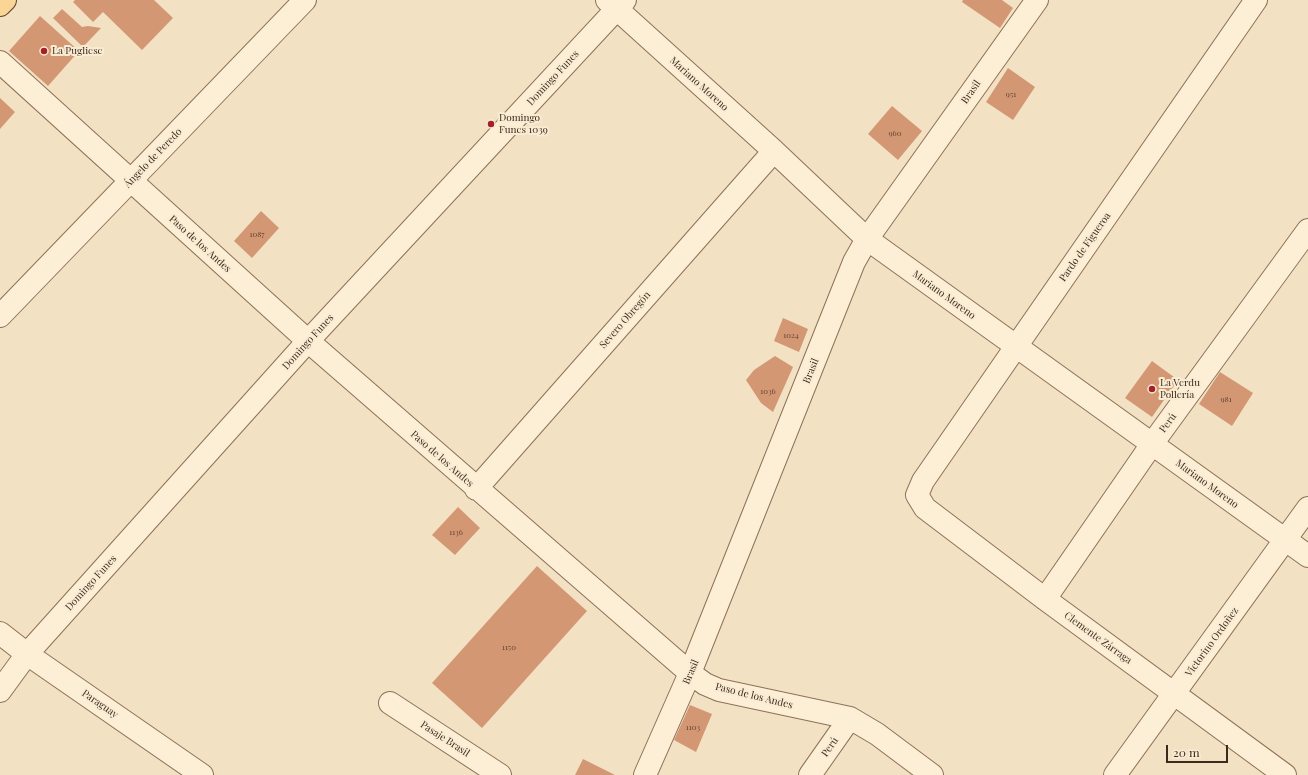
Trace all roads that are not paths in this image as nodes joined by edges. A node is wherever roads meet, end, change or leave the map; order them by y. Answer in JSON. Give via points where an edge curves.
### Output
{"nodes":[{"id":1,"x":5,"y":0,"type":"edge"},
{"id":2,"x":305,"y":0,"type":"edge"},
{"id":3,"x":1037,"y":0,"type":"edge"},
{"id":4,"x":1256,"y":0,"type":"edge"},
{"id":5,"x":616,"y":3,"type":"edge"},
{"id":6,"x":0,"y":5,"type":"edge"},
{"id":7,"x":0,"y":62,"type":"edge"},
{"id":8,"x":774,"y":152,"type":"junction"},
{"id":9,"x":130,"y":181,"type":"junction"},
{"id":10,"x":1308,"y":230,"type":"edge"},
{"id":11,"x":866,"y":239,"type":"junction"},
{"id":12,"x":0,"y":316,"type":"edge"},
{"id":13,"x":308,"y":341,"type":"junction"},
{"id":14,"x":1016,"y":346,"type":"junction"},
{"id":15,"x":1152,"y":444,"type":"junction"},
{"id":16,"x":476,"y":488,"type":"junction"},
{"id":17,"x":917,"y":495,"type":"joint"},
{"id":18,"x":1308,"y":508,"type":"edge"},
{"id":19,"x":1285,"y":540,"type":"junction"},
{"id":20,"x":1308,"y":556,"type":"edge"},
{"id":21,"x":1045,"y":599,"type":"junction"},
{"id":22,"x":0,"y":633,"type":"edge"},
{"id":23,"x":27,"y":654,"type":"junction"},
{"id":24,"x":690,"y":673,"type":"junction"},
{"id":25,"x":0,"y":691,"type":"edge"},
{"id":26,"x":1174,"y":694,"type":"junction"},
{"id":27,"x":390,"y":703,"type":"dead end"},
{"id":28,"x":850,"y":718,"type":"junction"},
{"id":29,"x":202,"y":775,"type":"edge"},
{"id":30,"x":500,"y":775,"type":"edge"},
{"id":31,"x":645,"y":775,"type":"edge"},
{"id":32,"x":810,"y":775,"type":"edge"},
{"id":33,"x":932,"y":775,"type":"edge"},
{"id":34,"x":1115,"y":775,"type":"edge"},
{"id":35,"x":1285,"y":775,"type":"edge"}],
"edges":[{"from":1,"to":6,"type":"main road"},
{"from":2,"to":9,"type":"street","name":"Ángelo de Peredo"},
{"from":3,"to":11,"type":"street","name":"Brasil"},
{"from":4,"to":14,"type":"street","name":"Pardo de Figueroa"},
{"from":5,"to":8,"type":"street","name":"Mariano Moreno"},
{"from":5,"to":13,"type":"street","name":"Domingo Funes"},
{"from":7,"to":9,"type":"street","name":"Paso de los Andes"},
{"from":8,"to":11,"type":"street","name":"Mariano Moreno"},
{"from":8,"to":16,"type":"street","name":"Severo Obregón"},
{"from":9,"to":12,"type":"street","name":"Ángelo de Peredo"},
{"from":9,"to":13,"type":"street","name":"Paso de los Andes"},
{"from":10,"to":15,"type":"street","name":"Perú"},
{"from":11,"to":14,"type":"street","name":"Mariano Moreno"},
{"from":11,"to":24,"type":"street","name":"Brasil","via":[[854,262]]},
{"from":13,"to":16,"type":"street","name":"Paso de los Andes"},
{"from":13,"to":23,"type":"street","name":"Domingo Funes"},
{"from":14,"to":15,"type":"street","name":"Mariano Moreno"},
{"from":14,"to":17,"type":"street","name":"Pardo de Figueroa","via":[[923,481]]},
{"from":15,"to":19,"type":"street","name":"Mariano Moreno"},
{"from":15,"to":21,"type":"street","name":"Perú"},
{"from":16,"to":24,"type":"street","name":"Paso de los Andes"},
{"from":17,"to":21,"type":"street","name":"Clemente Zárraga","via":[[925,508]]},
{"from":18,"to":19,"type":"street","name":"Victorino Ordoñez"},
{"from":19,"to":20,"type":"street","name":"Mariano Moreno"},
{"from":19,"to":26,"type":"street","name":"Victorino Ordoñez"},
{"from":21,"to":26,"type":"street","name":"Clemente Zárraga"},
{"from":22,"to":23,"type":"street","name":"Paraguay"},
{"from":23,"to":25,"type":"street","name":"Domingo Funes"},
{"from":23,"to":29,"type":"street","name":"Paraguay"},
{"from":24,"to":28,"type":"street","name":"Paso de los Andes","via":[[704,684],[719,690]]},
{"from":24,"to":31,"type":"street","name":"Brasil"},
{"from":26,"to":34,"type":"street","name":"Victorino Ordoñez"},
{"from":26,"to":35,"type":"street","name":"Clemente Zárraga"},
{"from":27,"to":30,"type":"street","name":"Pasaje Brasil"},
{"from":28,"to":32,"type":"street","name":"Perú"},
{"from":28,"to":33,"type":"street","name":"Paso de los Andes","via":[[877,734]]}]}
